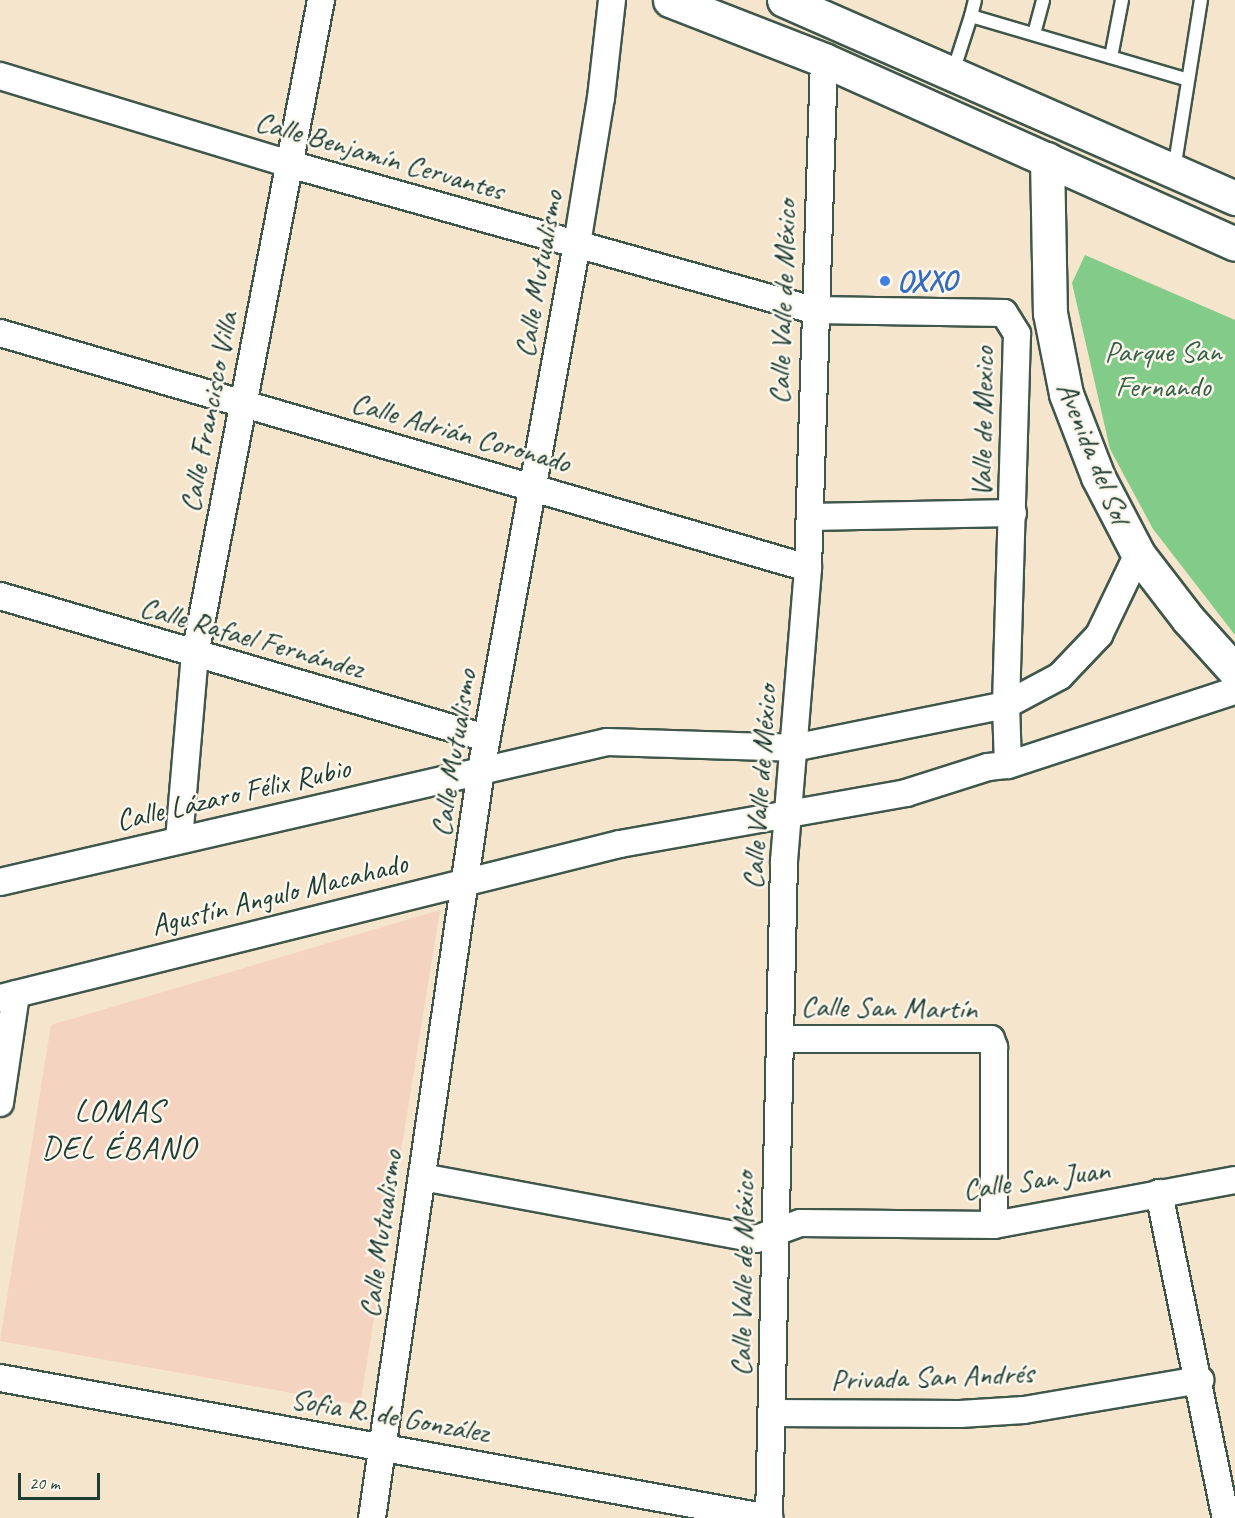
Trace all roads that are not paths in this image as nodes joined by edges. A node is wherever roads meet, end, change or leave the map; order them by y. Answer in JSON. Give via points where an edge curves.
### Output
{"nodes":[{"id":1,"x":321,"y":0,"type":"edge"},
{"id":2,"x":612,"y":0,"type":"edge"},
{"id":3,"x":670,"y":0,"type":"edge"},
{"id":4,"x":784,"y":0,"type":"edge"},
{"id":5,"x":975,"y":0,"type":"edge"},
{"id":6,"x":1043,"y":0,"type":"edge"},
{"id":7,"x":1122,"y":0,"type":"edge"},
{"id":8,"x":1201,"y":0,"type":"edge"},
{"id":9,"x":971,"y":16,"type":"junction"},
{"id":10,"x":1034,"y":34,"type":"junction"},
{"id":11,"x":1112,"y":57,"type":"junction"},
{"id":12,"x":824,"y":60,"type":"junction"},
{"id":13,"x":953,"y":72,"type":"junction"},
{"id":14,"x":0,"y":76,"type":"edge"},
{"id":15,"x":1188,"y":80,"type":"junction"},
{"id":16,"x":1047,"y":159,"type":"junction"},
{"id":17,"x":289,"y":164,"type":"junction"},
{"id":18,"x":1174,"y":171,"type":"junction"},
{"id":19,"x":1235,"y":198,"type":"edge"},
{"id":20,"x":577,"y":244,"type":"junction"},
{"id":21,"x":1235,"y":244,"type":"edge"},
{"id":22,"x":813,"y":310,"type":"junction"},
{"id":23,"x":1004,"y":313,"type":"joint"},
{"id":24,"x":0,"y":333,"type":"edge"},
{"id":25,"x":245,"y":405,"type":"junction"},
{"id":26,"x":535,"y":486,"type":"junction"},
{"id":27,"x":1013,"y":513,"type":"junction"},
{"id":28,"x":810,"y":517,"type":"junction"},
{"id":29,"x":1138,"y":554,"type":"junction"},
{"id":30,"x":808,"y":568,"type":"junction"},
{"id":31,"x":0,"y":596,"type":"edge"},
{"id":32,"x":195,"y":655,"type":"junction"},
{"id":33,"x":1235,"y":671,"type":"edge"},
{"id":34,"x":1235,"y":691,"type":"edge"},
{"id":35,"x":1006,"y":705,"type":"junction"},
{"id":36,"x":486,"y":738,"type":"junction"},
{"id":37,"x":793,"y":748,"type":"junction"},
{"id":38,"x":1008,"y":765,"type":"junction"},
{"id":39,"x":481,"y":771,"type":"junction"},
{"id":40,"x":786,"y":816,"type":"junction"},
{"id":41,"x":179,"y":840,"type":"junction"},
{"id":42,"x":466,"y":880,"type":"junction"},
{"id":43,"x":0,"y":882,"type":"edge"},
{"id":44,"x":8,"y":996,"type":"edge"},
{"id":45,"x":781,"y":1039,"type":"junction"},
{"id":46,"x":0,"y":1104,"type":"edge"},
{"id":47,"x":422,"y":1177,"type":"junction"},
{"id":48,"x":1235,"y":1180,"type":"edge"},
{"id":49,"x":1158,"y":1193,"type":"junction"},
{"id":50,"x":994,"y":1225,"type":"junction"},
{"id":51,"x":775,"y":1232,"type":"junction"},
{"id":52,"x":0,"y":1378,"type":"edge"},
{"id":53,"x":1200,"y":1380,"type":"junction"},
{"id":54,"x":771,"y":1413,"type":"junction"},
{"id":55,"x":382,"y":1447,"type":"junction"},
{"id":56,"x":372,"y":1518,"type":"edge"},
{"id":57,"x":769,"y":1518,"type":"edge"},
{"id":58,"x":1226,"y":1518,"type":"edge"}],
"edges":[{"from":1,"to":17,"type":"street","name":"Calle Francisco Villa"},
{"from":2,"to":20,"type":"street","name":"Calle Mutualismo","via":[[602,98]]},
{"from":3,"to":12,"type":"main road"},
{"from":4,"to":13,"type":"main road"},
{"from":5,"to":9,"type":"lane"},
{"from":6,"to":10,"type":"lane"},
{"from":7,"to":11,"type":"lane"},
{"from":8,"to":15,"type":"lane"},
{"from":9,"to":10,"type":"lane"},
{"from":9,"to":13,"type":"lane"},
{"from":10,"to":11,"type":"lane"},
{"from":11,"to":15,"type":"lane"},
{"from":12,"to":16,"type":"main road"},
{"from":12,"to":22,"type":"street","name":"Calle Valle de México"},
{"from":13,"to":18,"type":"main road"},
{"from":14,"to":17,"type":"street","name":"Calle Benjamín Cervantes"},
{"from":15,"to":18,"type":"lane"},
{"from":16,"to":21,"type":"main road"},
{"from":16,"to":29,"type":"main road","name":"Avenida del Sol","via":[[1050,313],[1066,394],[1098,477]]},
{"from":17,"to":20,"type":"street","name":"Calle Benjamín Cervantes"},
{"from":17,"to":25,"type":"street","name":"Calle Francisco Villa"},
{"from":18,"to":19,"type":"main road"},
{"from":20,"to":22,"type":"street","name":"Calle Benjamín Cervantes"},
{"from":20,"to":26,"type":"street","name":"Calle Mutualismo"},
{"from":22,"to":23,"type":"street","name":"Calle Benjamín Cervantes"},
{"from":22,"to":28,"type":"street","name":"Calle Valle de México"},
{"from":23,"to":27,"type":"street","name":"Valle de Mexico","via":[[1017,333]]},
{"from":24,"to":25,"type":"street","name":"Calle Adrián Coronado"},
{"from":25,"to":26,"type":"street","name":"Calle Adrián Coronado"},
{"from":25,"to":32,"type":"street","name":"Calle Francisco Villa"},
{"from":26,"to":30,"type":"street","name":"Calle Adrián Coronado"},
{"from":26,"to":36,"type":"street","name":"Calle Mutualismo"},
{"from":27,"to":28,"type":"street","name":"Valle de Mexico"},
{"from":27,"to":35,"type":"street"},
{"from":28,"to":30,"type":"street","name":"Calle Valle de México"},
{"from":29,"to":33,"type":"main road","name":"Avenida del Sol"},
{"from":29,"to":35,"type":"street","name":"Calle Lázaro Félix Rubio","via":[[1099,635],[1060,676]]},
{"from":30,"to":37,"type":"street","name":"Calle Valle de México"},
{"from":31,"to":32,"type":"street","name":"Calle Rafael Fernández"},
{"from":32,"to":36,"type":"street","name":"Calle Rafael Fernández"},
{"from":32,"to":41,"type":"street","name":"Calle Francisco Villa"},
{"from":34,"to":38,"type":"street","name":"Agustín Angulo Macahado"},
{"from":35,"to":37,"type":"street","name":"Calle Lázaro Félix Rubio"},
{"from":35,"to":38,"type":"street"},
{"from":36,"to":39,"type":"street","name":"Calle Mutualismo"},
{"from":37,"to":39,"type":"street","name":"Calle Lázaro Félix Rubio","via":[[607,742]]},
{"from":37,"to":40,"type":"street","name":"Calle Valle de México"},
{"from":38,"to":40,"type":"street","name":"Agustín Angulo Macahado","via":[[988,767],[906,794]]},
{"from":39,"to":41,"type":"street","name":"Calle Lázaro Félix Rubio"},
{"from":39,"to":42,"type":"street","name":"Calle Mutualismo"},
{"from":40,"to":42,"type":"street","name":"Agustín Angulo Macahado","via":[[620,844]]},
{"from":40,"to":45,"type":"street","name":"Calle Valle de México"},
{"from":41,"to":43,"type":"street","name":"Calle Lázaro Félix Rubio"},
{"from":42,"to":44,"type":"street","name":"Agustín Angulo Macahado"},
{"from":42,"to":47,"type":"street","name":"Calle Mutualismo"},
{"from":44,"to":46,"type":"street"},
{"from":45,"to":50,"type":"street","name":"Calle San Martín","via":[[991,1039]]},
{"from":45,"to":51,"type":"street","name":"Calle Valle de México"},
{"from":47,"to":51,"type":"street","name":"Calle San Juan","via":[[756,1239]]},
{"from":47,"to":55,"type":"street","name":"Calle Mutualismo"},
{"from":48,"to":49,"type":"street","name":"Calle San Juan"},
{"from":49,"to":50,"type":"street","name":"Calle San Juan"},
{"from":49,"to":53,"type":"street"},
{"from":50,"to":51,"type":"street","name":"Calle San Juan","via":[[800,1223]]},
{"from":51,"to":54,"type":"street","name":"Calle Valle de México"},
{"from":52,"to":55,"type":"street","name":"Sofia R. de González"},
{"from":53,"to":54,"type":"street","name":"Privada San Andrés","via":[[1024,1410],[960,1414]]},
{"from":53,"to":58,"type":"street"},
{"from":54,"to":57,"type":"street","name":"Calle Valle de México"},
{"from":55,"to":56,"type":"street","name":"Calle Mutualismo"},
{"from":55,"to":57,"type":"street","name":"Sofia R. de González"}]}
